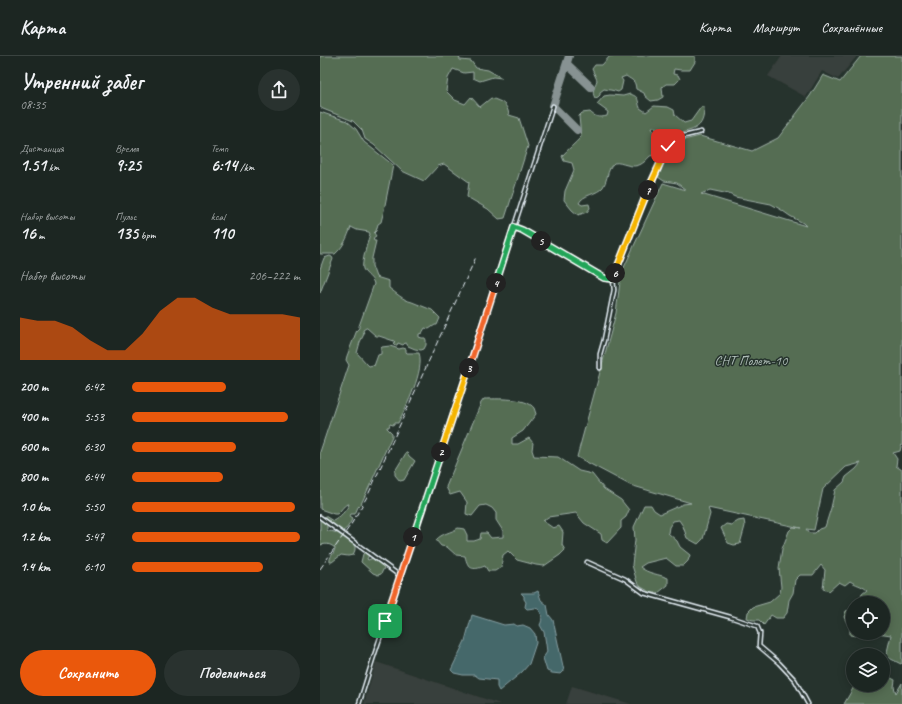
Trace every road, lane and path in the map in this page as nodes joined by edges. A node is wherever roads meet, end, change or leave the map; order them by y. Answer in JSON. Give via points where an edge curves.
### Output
{"nodes":[{"id":1,"x":553,"y":106,"type":"dead end"},
{"id":2,"x":701,"y":132,"type":"dead end"},
{"id":3,"x":514,"y":227,"type":"junction"},
{"id":4,"x":613,"y":279,"type":"junction"},
{"id":5,"x":600,"y":368,"type":"dead end"},
{"id":6,"x":320,"y":517,"type":"edge"},
{"id":7,"x":587,"y":562,"type":"dead end"},
{"id":8,"x":400,"y":576,"type":"junction"},
{"id":9,"x":359,"y":704,"type":"edge"},
{"id":10,"x":808,"y":704,"type":"edge"}],
"edges":[{"from":1,"to":3,"type":"street"},
{"from":2,"to":4,"type":"street","via":[[676,138],[668,146]]},
{"from":3,"to":4,"type":"street","via":[[604,278]]},
{"from":3,"to":8,"type":"street"},
{"from":4,"to":5,"type":"street","via":[[614,290],[600,354]]},
{"from":6,"to":8,"type":"street"},
{"from":7,"to":10,"type":"street","via":[[625,579],[644,593],[756,626],[760,633],[759,646],[795,680]]},
{"from":8,"to":9,"type":"street"}]}
